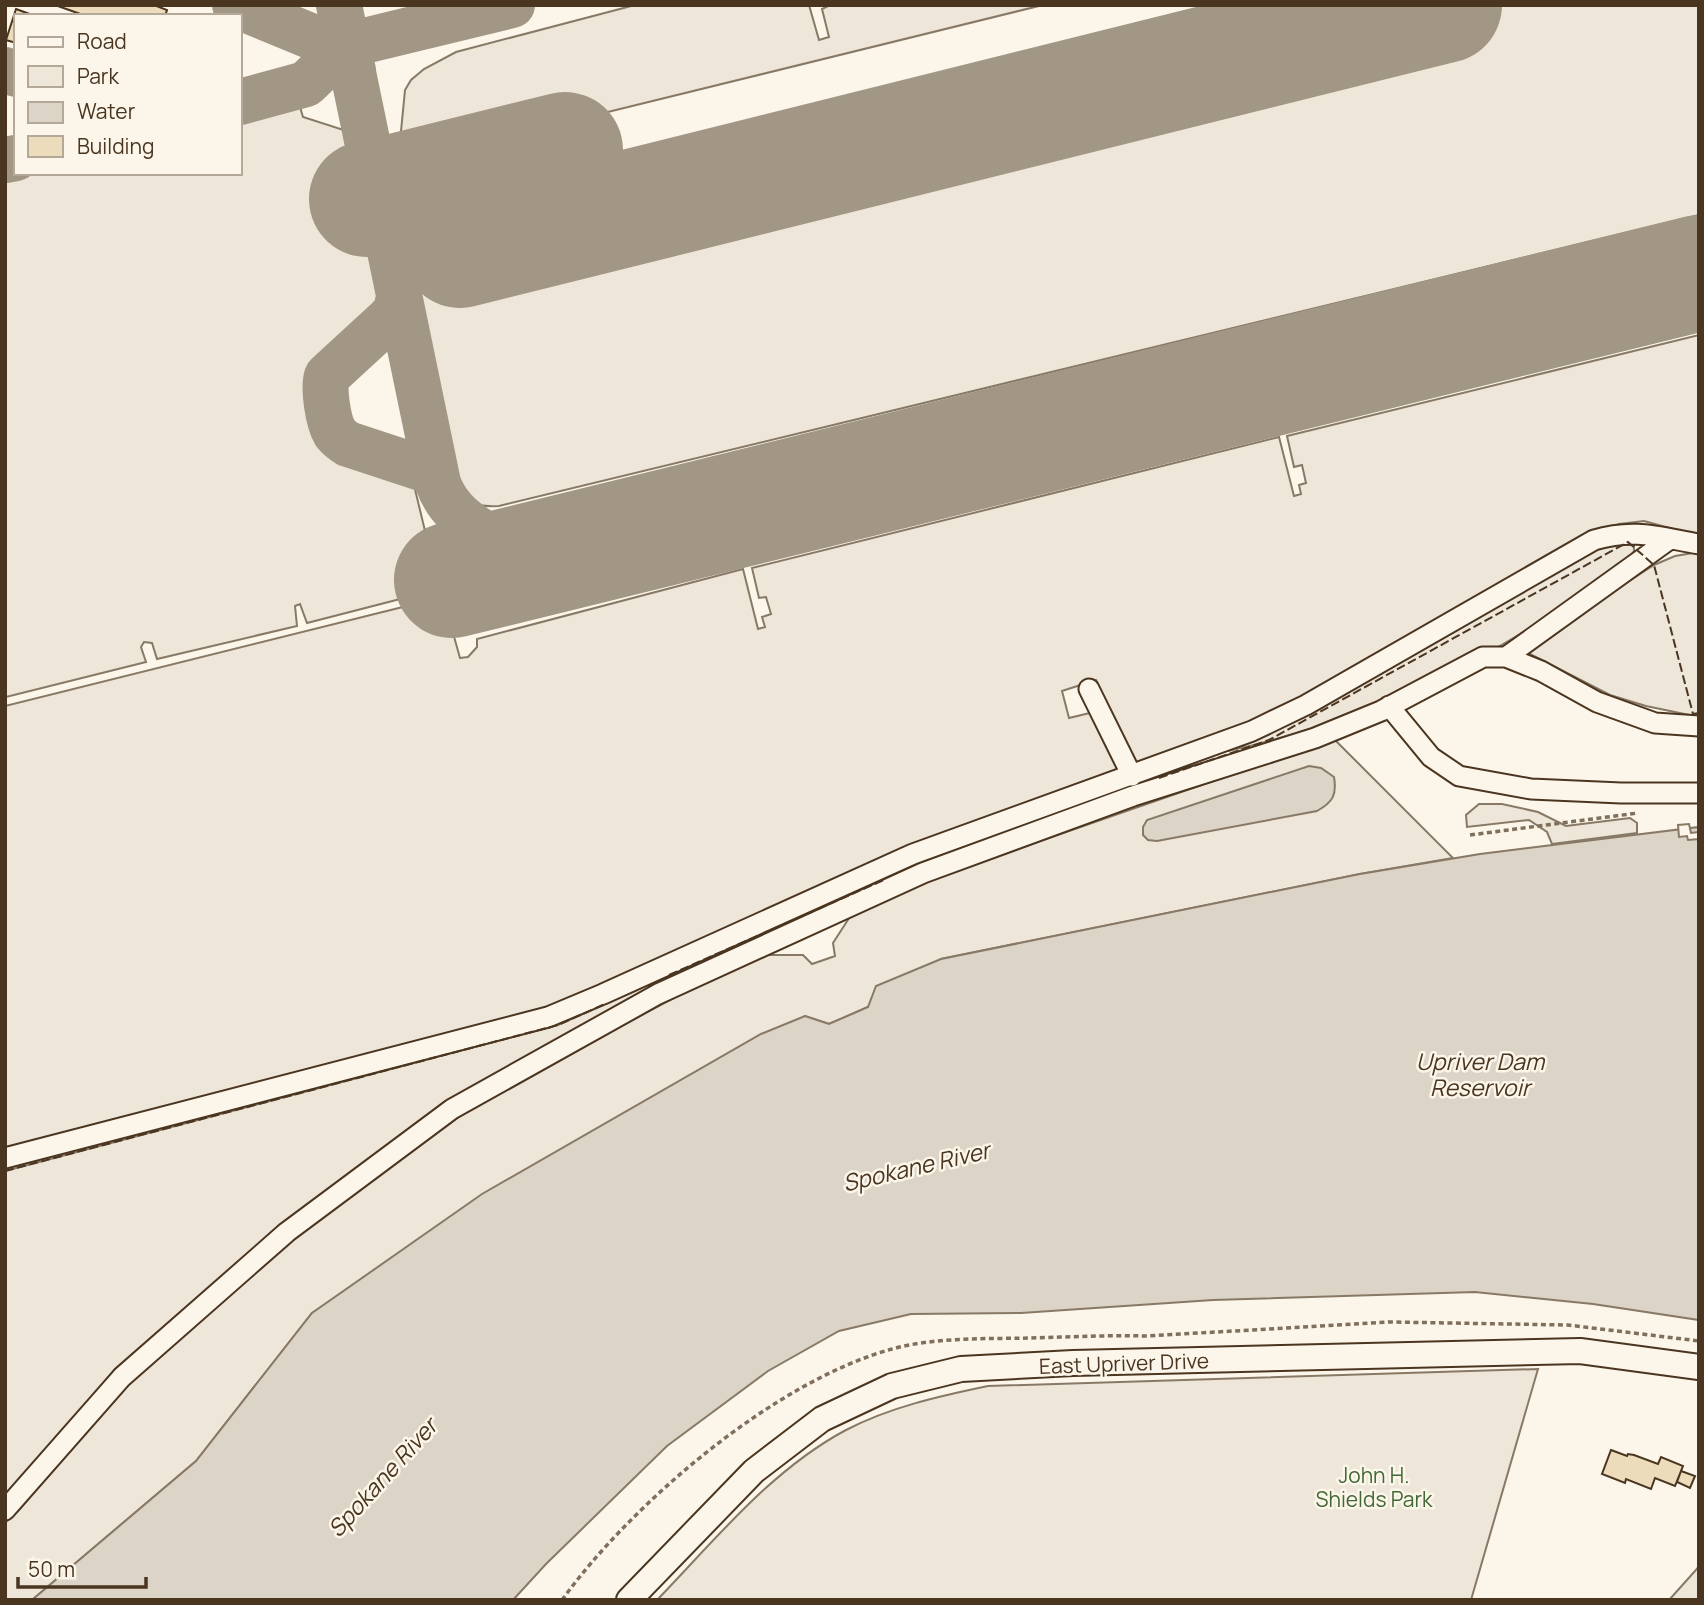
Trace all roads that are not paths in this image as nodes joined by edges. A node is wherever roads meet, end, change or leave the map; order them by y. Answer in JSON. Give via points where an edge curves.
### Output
{"nodes":[{"id":1,"x":1670,"y":539,"type":"junction"},
{"id":2,"x":1699,"y":544,"type":"edge"},
{"id":3,"x":1506,"y":657,"type":"junction"},
{"id":4,"x":1088,"y":689,"type":"dead end"},
{"id":5,"x":1390,"y":706,"type":"junction"},
{"id":6,"x":1699,"y":726,"type":"edge"},
{"id":7,"x":1132,"y":776,"type":"junction"},
{"id":8,"x":1699,"y":793,"type":"edge"},
{"id":9,"x":5,"y":1158,"type":"edge"},
{"id":10,"x":1699,"y":1367,"type":"edge"},
{"id":11,"x":5,"y":1510,"type":"edge"},
{"id":12,"x":629,"y":1600,"type":"edge"}],
"edges":[{"from":1,"to":2,"type":"lane"},
{"from":1,"to":3,"type":"lane"},
{"from":1,"to":7,"type":"lane","via":[[1618,533],[1594,540],[1306,705],[1241,736]]},
{"from":3,"to":5,"type":"lane","via":[[1483,657]]},
{"from":3,"to":6,"type":"lane","via":[[1655,723]]},
{"from":4,"to":7,"type":"lane"},
{"from":5,"to":8,"type":"lane","via":[[1431,757],[1459,776],[1531,789]]},
{"from":5,"to":11,"type":"lane","via":[[1315,738],[1133,796],[923,873],[658,994],[452,1109],[287,1232],[122,1377]]},
{"from":7,"to":9,"type":"lane","via":[[913,854],[548,1017]]},
{"from":10,"to":12,"type":"main road","name":"East Upriver Drive","via":[[1580,1351],[961,1369],[892,1385],[822,1419],[754,1471]]}]}
